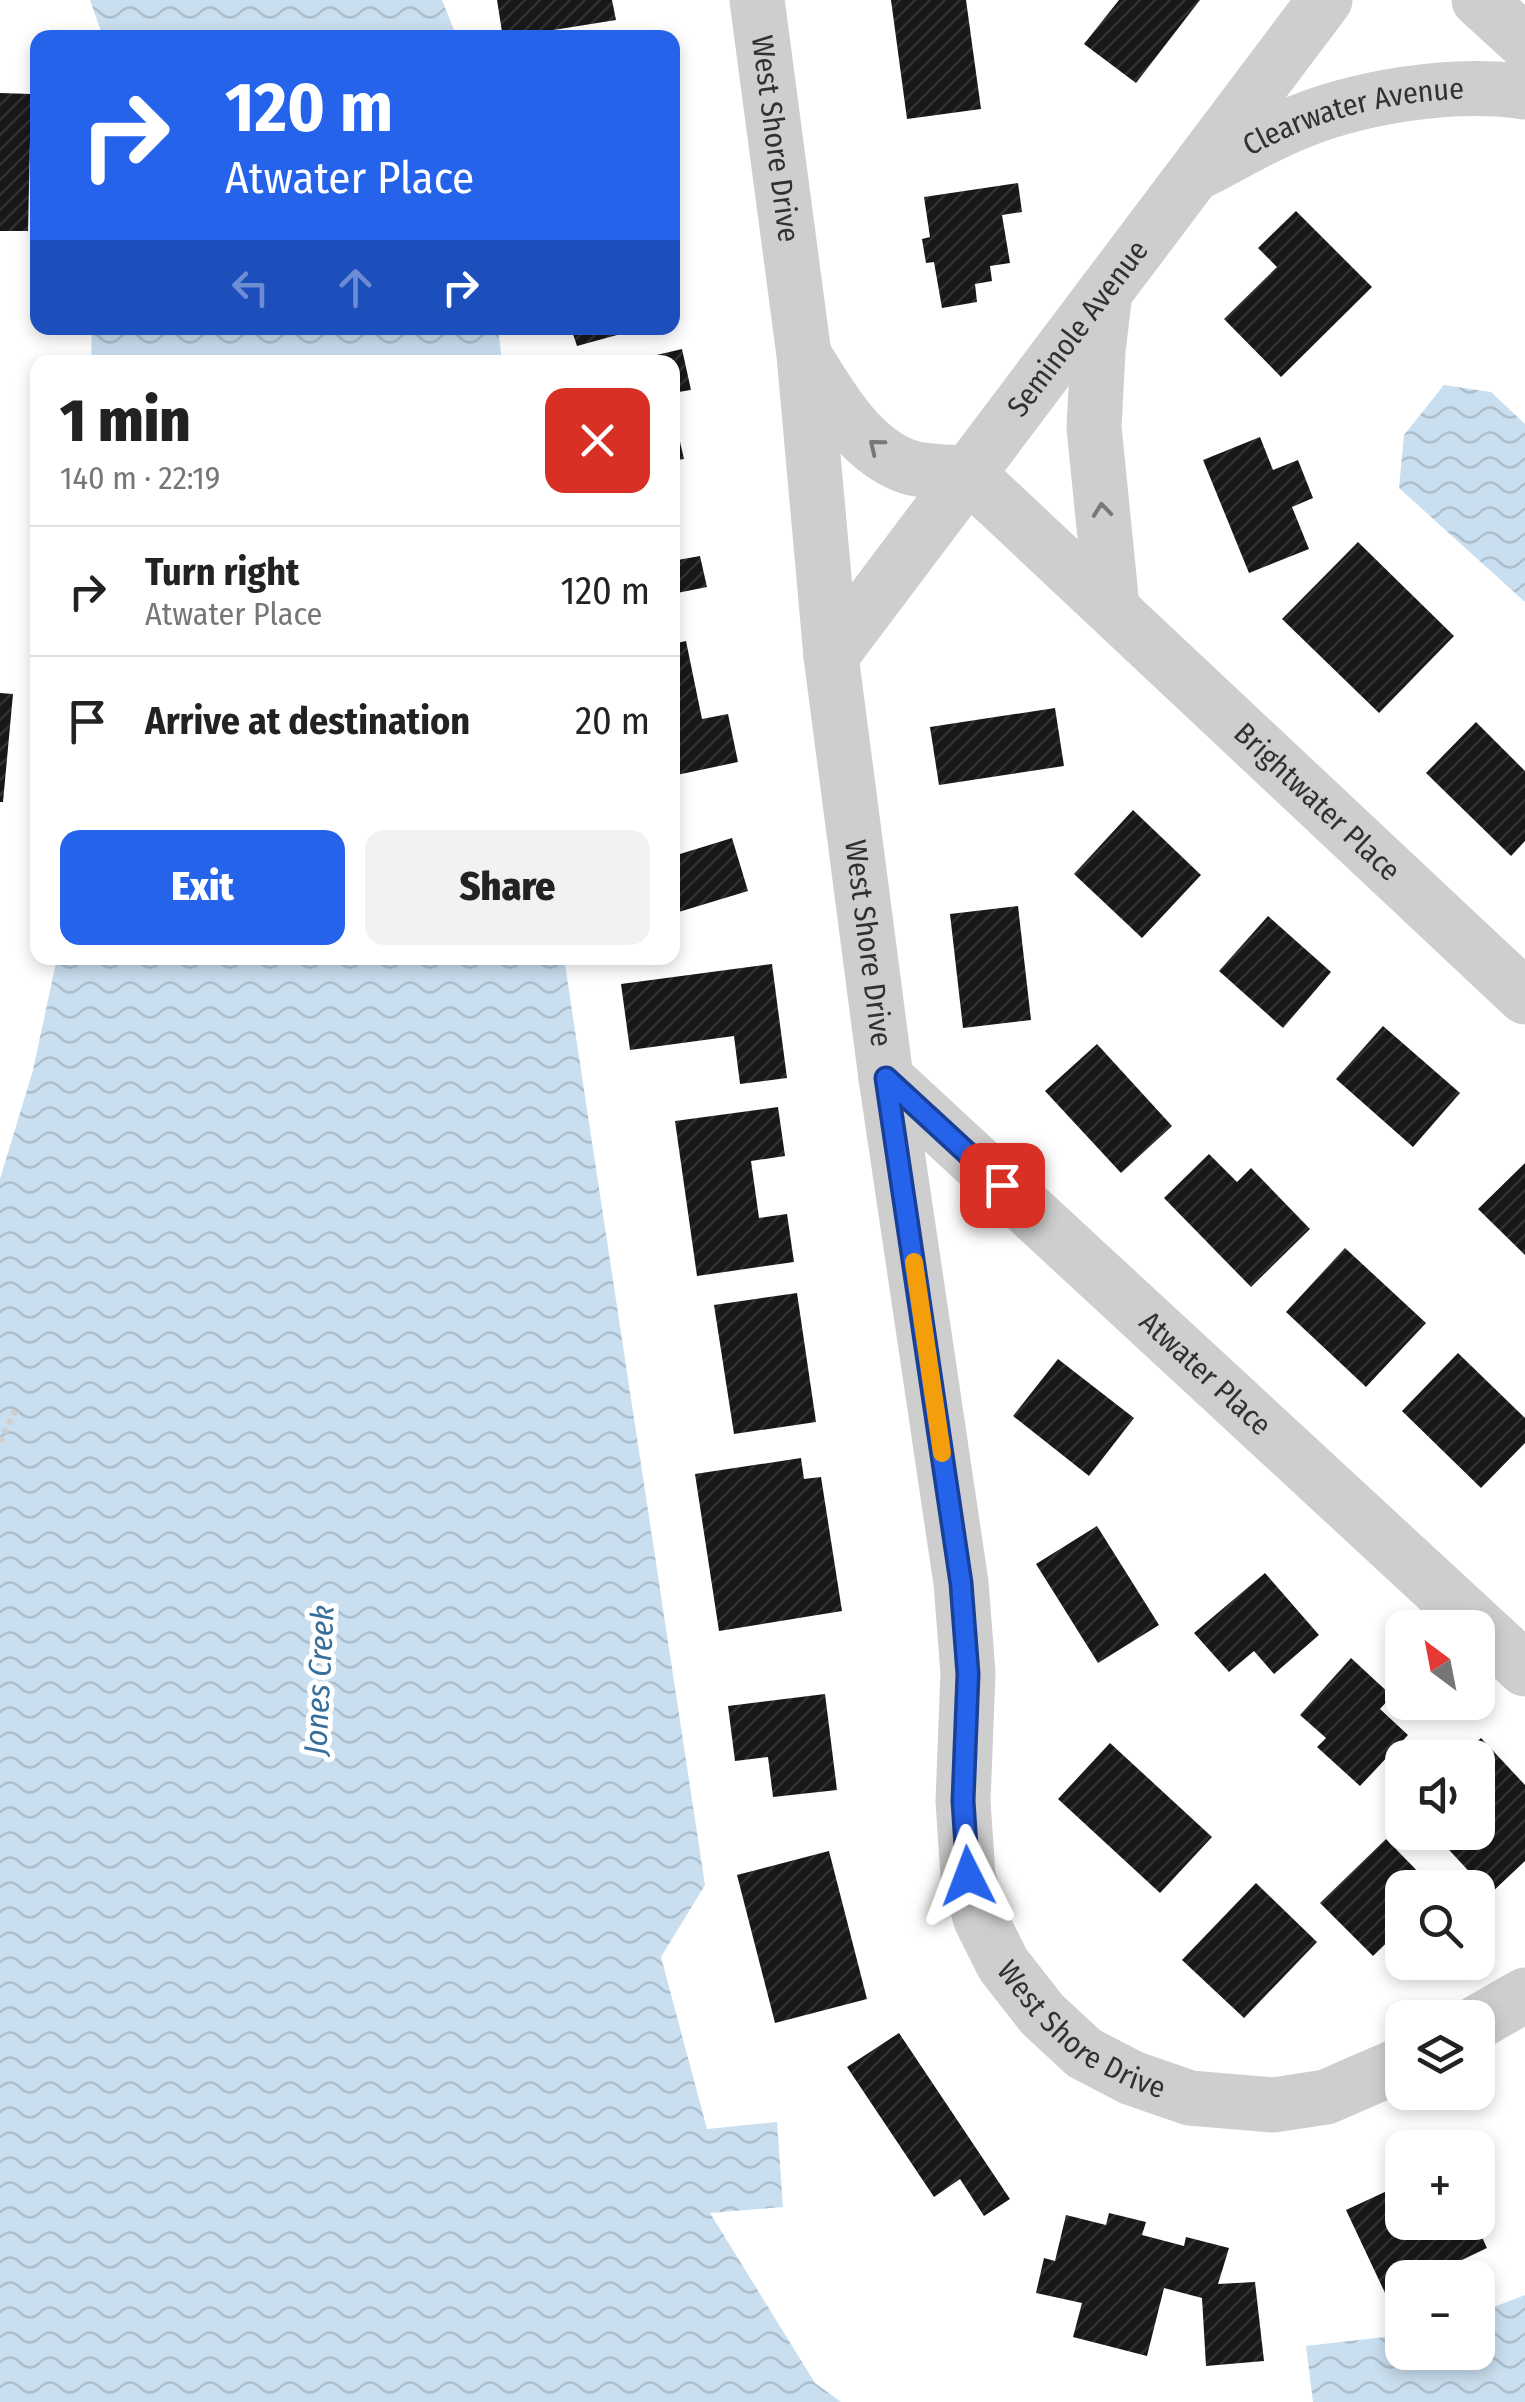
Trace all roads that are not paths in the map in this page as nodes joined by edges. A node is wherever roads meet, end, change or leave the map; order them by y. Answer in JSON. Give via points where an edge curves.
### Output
{"nodes":[{"id":1,"x":757,"y":0,"type":"edge"},
{"id":2,"x":1325,"y":0,"type":"edge"},
{"id":3,"x":1479,"y":0,"type":"edge"},
{"id":4,"x":1525,"y":42,"type":"edge"},
{"id":5,"x":1525,"y":92,"type":"edge"},
{"id":6,"x":1192,"y":176,"type":"junction"},
{"id":7,"x":1106,"y":290,"type":"junction"},
{"id":8,"x":804,"y":355,"type":"junction"},
{"id":9,"x":967,"y":473,"type":"junction"},
{"id":10,"x":1112,"y":607,"type":"junction"},
{"id":11,"x":831,"y":656,"type":"junction"},
{"id":12,"x":1525,"y":997,"type":"edge"},
{"id":13,"x":886,"y":1078,"type":"junction"},
{"id":14,"x":1525,"y":1669,"type":"edge"},
{"id":15,"x":1525,"y":1995,"type":"edge"},
{"id":16,"x":1495,"y":2012,"type":"edge"},
{"id":17,"x":1385,"y":2071,"type":"edge"}],
"edges":[{"from":1,"to":8,"type":"street","name":"West Shore Drive"},
{"from":2,"to":6,"type":"street","name":"Seminole Avenue"},
{"from":3,"to":4,"type":"street"},
{"from":5,"to":6,"type":"street","name":"Clearwater Avenue","via":[[1456,89],[1345,108],[1288,126]]},
{"from":6,"to":7,"type":"street","name":"Seminole Avenue"},
{"from":7,"to":9,"type":"street","name":"Seminole Avenue"},
{"from":10,"to":7,"type":"street","one_way":true,"via":[[1094,427]]},
{"from":9,"to":8,"type":"street","one_way":true,"via":[[910,467],[886,456],[830,397]]},
{"from":8,"to":11,"type":"street","name":"West Shore Drive"},
{"from":9,"to":10,"type":"street","name":"Brightwater Place"},
{"from":9,"to":11,"type":"street","name":"Seminole Avenue"},
{"from":10,"to":12,"type":"street","name":"Brightwater Place"},
{"from":11,"to":13,"type":"street","name":"West Shore Drive"},
{"from":13,"to":14,"type":"street","name":"Atwater Place"},
{"from":13,"to":17,"type":"street","name":"West Shore Drive","via":[[961,1583],[968,1876],[1003,1964],[1042,2014],[1084,2052],[1190,2098],[1273,2105],[1326,2097]]},
{"from":15,"to":16,"type":"street"}]}
